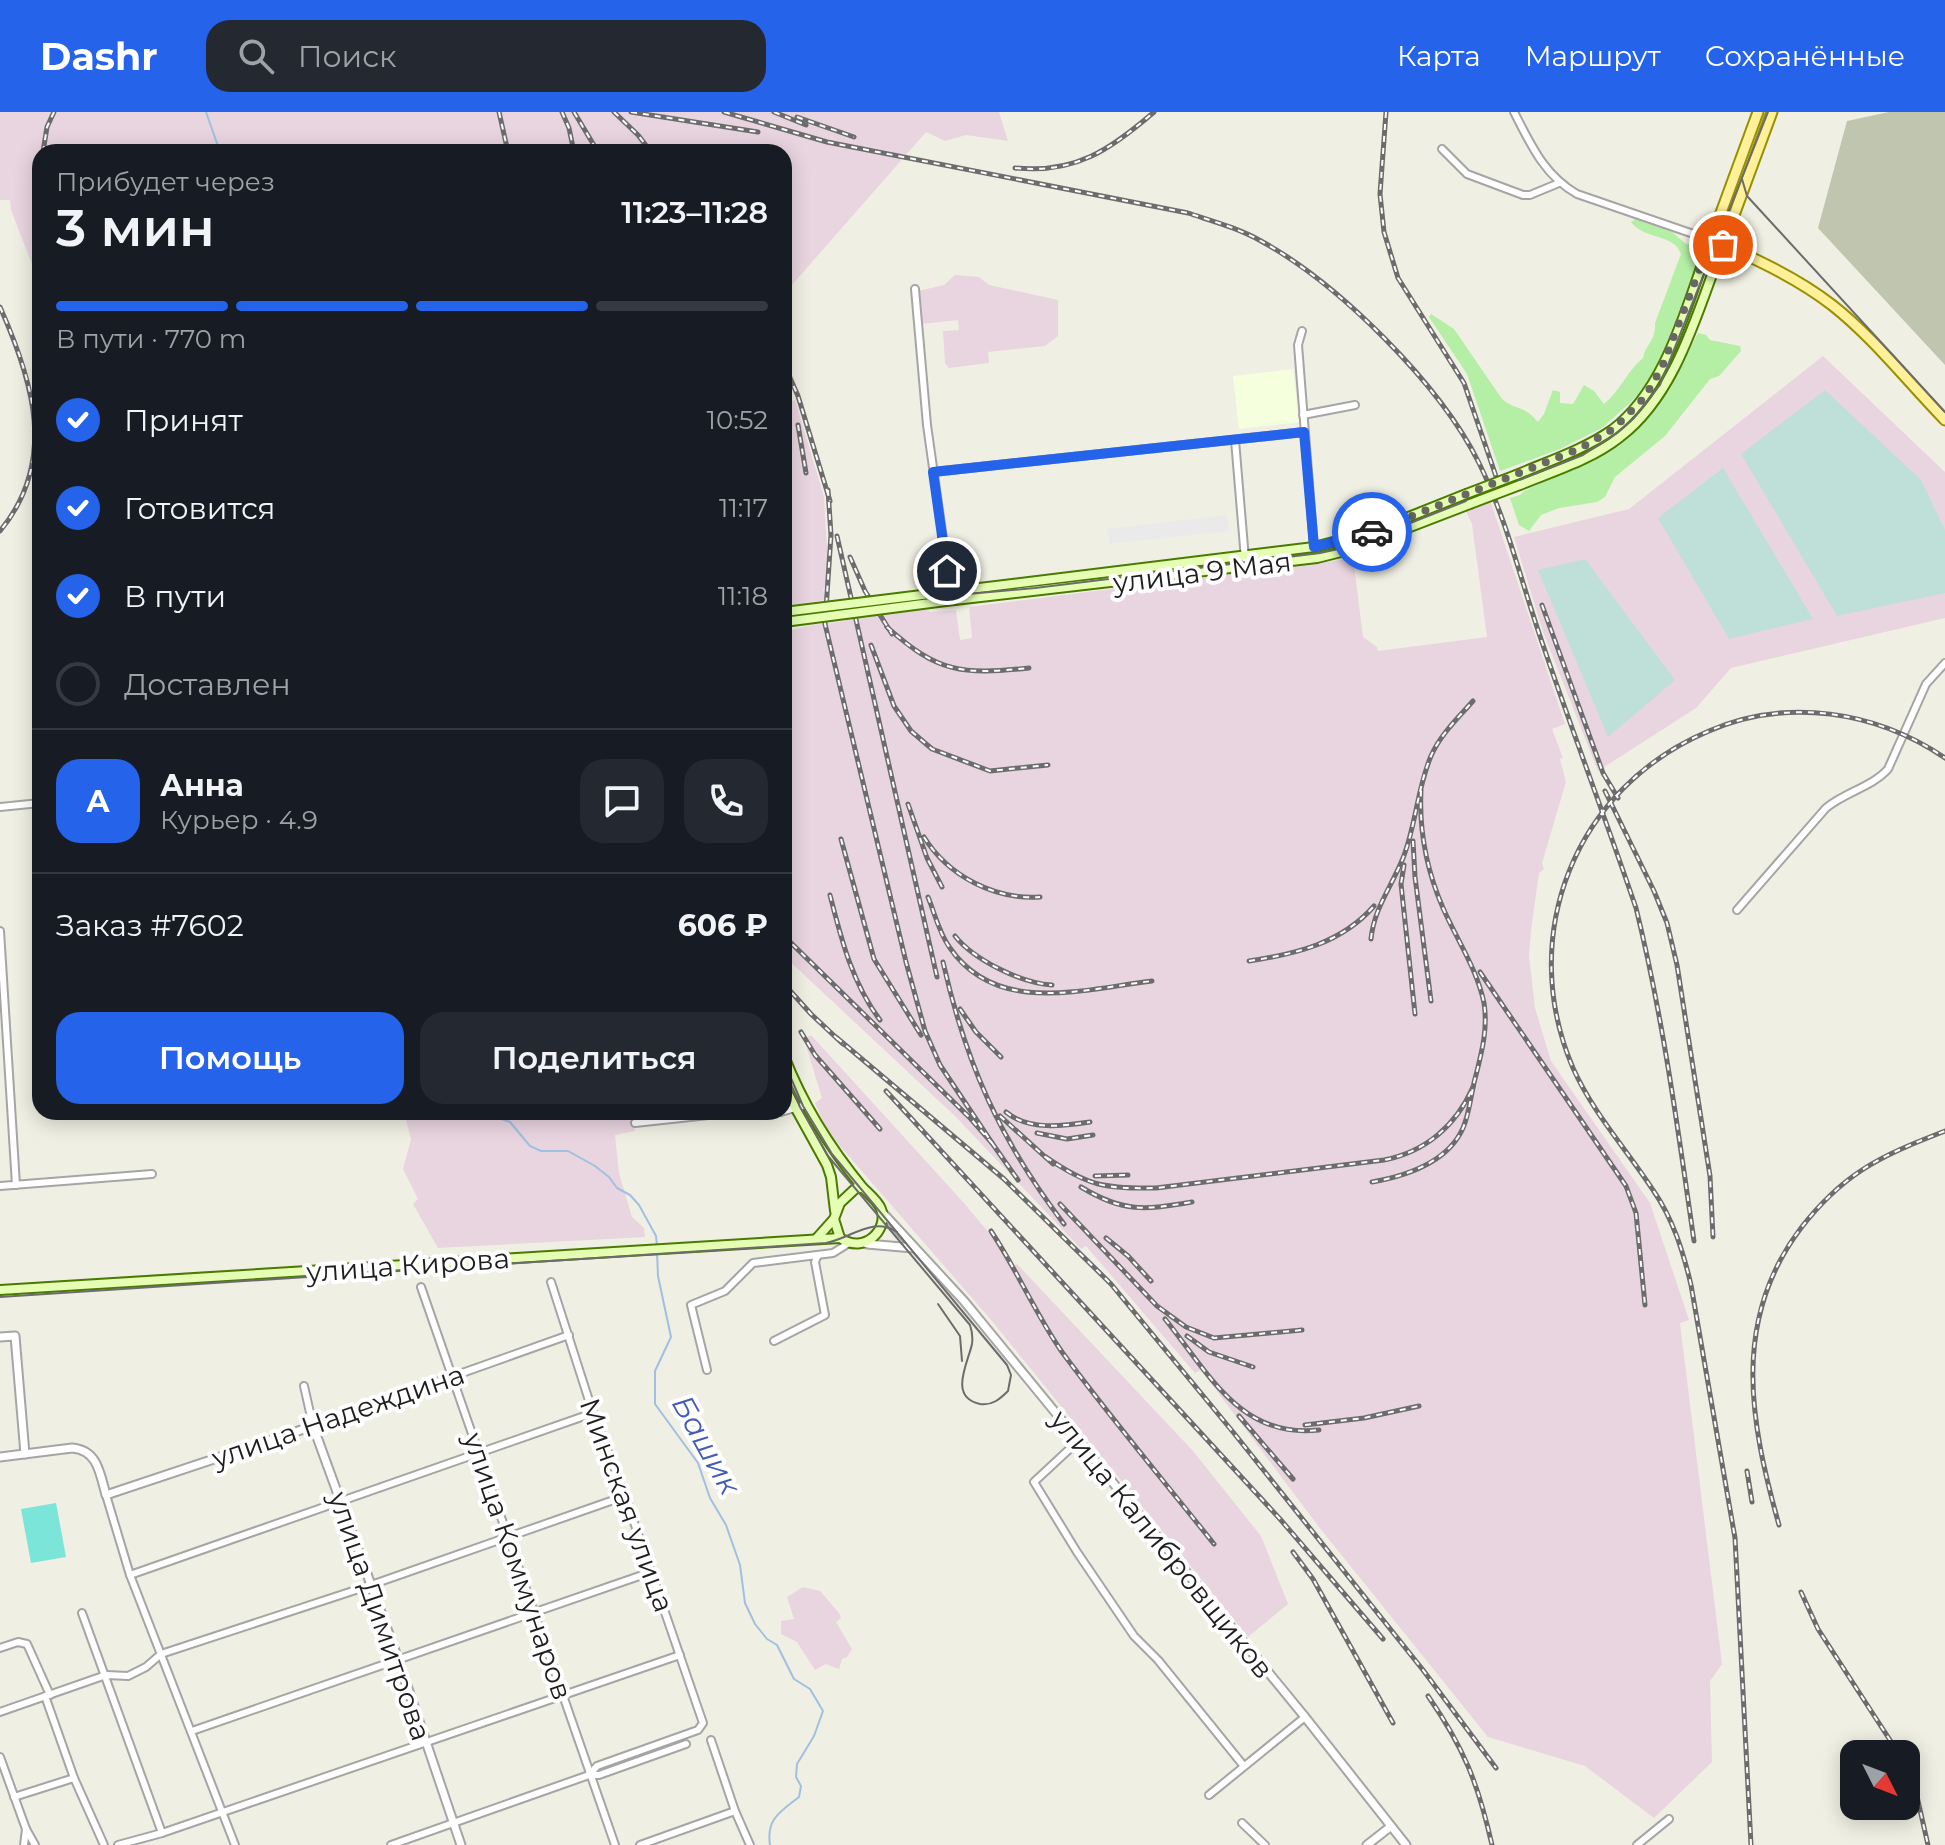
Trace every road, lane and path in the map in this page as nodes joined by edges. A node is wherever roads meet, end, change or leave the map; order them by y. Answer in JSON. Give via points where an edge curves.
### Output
{"nodes":[{"id":1,"x":1514,"y":112,"type":"edge"},
{"id":2,"x":1758,"y":112,"type":"edge"},
{"id":3,"x":1772,"y":112,"type":"edge"},
{"id":4,"x":1442,"y":149,"type":"dead end"},
{"id":5,"x":1559,"y":183,"type":"junction"},
{"id":6,"x":1711,"y":240,"type":"junction"},
{"id":7,"x":1723,"y":245,"type":"junction"},
{"id":8,"x":915,"y":289,"type":"dead end"},
{"id":9,"x":1302,"y":331,"type":"dead end"},
{"id":10,"x":1355,"y":405,"type":"dead end"},
{"id":11,"x":1303,"y":415,"type":"junction"},
{"id":12,"x":1945,"y":420,"type":"edge"},
{"id":13,"x":1304,"y":432,"type":"junction"},
{"id":14,"x":1235,"y":440,"type":"junction"},
{"id":15,"x":933,"y":472,"type":"junction"},
{"id":16,"x":1314,"y":547,"type":"junction"},
{"id":17,"x":1245,"y":562,"type":"junction"},
{"id":18,"x":949,"y":581,"type":"dead end"},
{"id":19,"x":946,"y":597,"type":"junction"},
{"id":20,"x":792,"y":611,"type":"edge"},
{"id":21,"x":792,"y":621,"type":"edge"},
{"id":22,"x":1945,"y":663,"type":"edge"},
{"id":23,"x":32,"y":804,"type":"edge"},
{"id":24,"x":0,"y":807,"type":"edge"},
{"id":25,"x":1737,"y":910,"type":"dead end"},
{"id":26,"x":0,"y":931,"type":"edge"},
{"id":27,"x":1,"y":968,"type":"edge"},
{"id":28,"x":792,"y":1074,"type":"edge"},
{"id":29,"x":792,"y":1105,"type":"edge"},
{"id":30,"x":806,"y":1105,"type":"junction"},
{"id":31,"x":794,"y":1109,"type":"junction"},
{"id":32,"x":663,"y":1120,"type":"edge"},
{"id":33,"x":635,"y":1123,"type":"dead end"},
{"id":34,"x":152,"y":1174,"type":"dead end"},
{"id":35,"x":16,"y":1185,"type":"junction"},
{"id":36,"x":0,"y":1186,"type":"edge"},
{"id":37,"x":863,"y":1188,"type":"junction"},
{"id":38,"x":882,"y":1211,"type":"junction"},
{"id":39,"x":834,"y":1216,"type":"junction"},
{"id":40,"x":817,"y":1238,"type":"junction"},
{"id":41,"x":840,"y":1238,"type":"junction"},
{"id":42,"x":849,"y":1243,"type":"junction"},
{"id":43,"x":867,"y":1244,"type":"junction"},
{"id":44,"x":913,"y":1248,"type":"junction"},
{"id":45,"x":817,"y":1257,"type":"junction"},
{"id":46,"x":551,"y":1282,"type":"dead end"},
{"id":47,"x":421,"y":1287,"type":"dead end"},
{"id":48,"x":0,"y":1290,"type":"edge"},
{"id":49,"x":569,"y":1335,"type":"junction"},
{"id":50,"x":0,"y":1337,"type":"edge"},
{"id":51,"x":774,"y":1341,"type":"dead end"},
{"id":52,"x":707,"y":1370,"type":"dead end"},
{"id":53,"x":453,"y":1376,"type":"junction"},
{"id":54,"x":304,"y":1386,"type":"dead end"},
{"id":55,"x":593,"y":1413,"type":"junction"},
{"id":56,"x":313,"y":1426,"type":"junction"},
{"id":57,"x":1077,"y":1442,"type":"junction"},
{"id":58,"x":480,"y":1453,"type":"junction"},
{"id":59,"x":25,"y":1454,"type":"junction"},
{"id":60,"x":0,"y":1457,"type":"edge"},
{"id":61,"x":106,"y":1495,"type":"junction"},
{"id":62,"x":625,"y":1496,"type":"junction"},
{"id":63,"x":340,"y":1502,"type":"junction"},
{"id":64,"x":509,"y":1536,"type":"junction"},
{"id":65,"x":651,"y":1572,"type":"junction"},
{"id":66,"x":130,"y":1575,"type":"junction"},
{"id":67,"x":371,"y":1585,"type":"junction"},
{"id":68,"x":536,"y":1612,"type":"junction"},
{"id":69,"x":82,"y":1613,"type":"dead end"},
{"id":70,"x":0,"y":1648,"type":"edge"},
{"id":71,"x":161,"y":1654,"type":"junction"},
{"id":72,"x":680,"y":1655,"type":"junction"},
{"id":73,"x":398,"y":1659,"type":"junction"},
{"id":74,"x":106,"y":1675,"type":"junction"},
{"id":75,"x":563,"y":1694,"type":"junction"},
{"id":76,"x":47,"y":1695,"type":"junction"},
{"id":77,"x":0,"y":1712,"type":"edge"},
{"id":78,"x":1305,"y":1717,"type":"junction"},
{"id":79,"x":192,"y":1731,"type":"junction"},
{"id":80,"x":711,"y":1740,"type":"dead end"},
{"id":81,"x":425,"y":1741,"type":"junction"},
{"id":82,"x":667,"y":1741,"type":"junction"},
{"id":83,"x":686,"y":1744,"type":"dead end"},
{"id":84,"x":670,"y":1750,"type":"junction"},
{"id":85,"x":0,"y":1757,"type":"edge"},
{"id":86,"x":1243,"y":1765,"type":"junction"},
{"id":87,"x":589,"y":1775,"type":"junction"},
{"id":88,"x":74,"y":1778,"type":"junction"},
{"id":89,"x":1209,"y":1795,"type":"dead end"},
{"id":90,"x":14,"y":1797,"type":"junction"},
{"id":91,"x":223,"y":1811,"type":"junction"},
{"id":92,"x":735,"y":1811,"type":"junction"},
{"id":93,"x":1669,"y":1819,"type":"dead end"},
{"id":94,"x":454,"y":1823,"type":"junction"},
{"id":95,"x":1242,"y":1823,"type":"dead end"},
{"id":96,"x":1390,"y":1827,"type":"junction"},
{"id":97,"x":26,"y":1829,"type":"junction"},
{"id":98,"x":162,"y":1833,"type":"junction"},
{"id":99,"x":24,"y":1845,"type":"edge"},
{"id":100,"x":35,"y":1845,"type":"edge"},
{"id":101,"x":104,"y":1845,"type":"edge"},
{"id":102,"x":118,"y":1845,"type":"edge"},
{"id":103,"x":235,"y":1845,"type":"edge"},
{"id":104,"x":391,"y":1845,"type":"edge"},
{"id":105,"x":461,"y":1845,"type":"edge"},
{"id":106,"x":615,"y":1845,"type":"edge"},
{"id":107,"x":640,"y":1845,"type":"edge"},
{"id":108,"x":750,"y":1845,"type":"edge"},
{"id":109,"x":1265,"y":1845,"type":"edge"},
{"id":110,"x":1367,"y":1845,"type":"edge"},
{"id":111,"x":1406,"y":1845,"type":"edge"},
{"id":112,"x":1637,"y":1845,"type":"edge"}],
"edges":[{"from":1,"to":5,"type":"street","via":[[1543,166]]},
{"from":2,"to":6,"type":"main road","name":"улица 9 Мая"},
{"from":3,"to":7,"type":"main road","name":"улица 9 Мая"},
{"from":4,"to":5,"type":"street","via":[[1467,174],[1523,195]]},
{"from":5,"to":6,"type":"street"},
{"from":6,"to":7,"type":"main road"},
{"from":6,"to":16,"type":"main road","name":"улица 9 Мая","bridge":true,"via":[[1666,357],[1645,397],[1621,421],[1594,441],[1516,475],[1371,532]]},
{"from":7,"to":12,"type":"main road","via":[[1804,285],[1832,305]]},
{"from":7,"to":17,"type":"main road","name":"улица 9 Мая","bridge":true,"via":[[1681,352],[1654,403],[1599,451],[1353,549],[1293,562]]},
{"from":8,"to":15,"type":"street"},
{"from":9,"to":11,"type":"street","via":[[1298,345]]},
{"from":10,"to":11,"type":"street"},
{"from":11,"to":13,"type":"street"},
{"from":13,"to":14,"type":"street"},
{"from":13,"to":16,"type":"street"},
{"from":14,"to":15,"type":"street"},
{"from":14,"to":17,"type":"street"},
{"from":15,"to":18,"type":"street"},
{"from":16,"to":17,"type":"main road","name":"улица 9 Мая"},
{"from":17,"to":19,"type":"main road","name":"улица 9 Мая"},
{"from":19,"to":20,"type":"main road","name":"улица 9 Мая","bridge":true},
{"from":19,"to":21,"type":"main road","name":"улица 9 Мая","bridge":true},
{"from":22,"to":25,"type":"street","via":[[1926,684],[1888,769],[1826,808]]},
{"from":23,"to":24,"type":"street"},
{"from":26,"to":27,"type":"street"},
{"from":27,"to":35,"type":"street"},
{"from":28,"to":30,"type":"main road"},
{"from":29,"to":31,"type":"main road"},
{"from":30,"to":31,"type":"street"},
{"from":30,"to":37,"type":"main road"},
{"from":31,"to":39,"type":"main road","via":[[827,1165]]},
{"from":32,"to":33,"type":"street"},
{"from":34,"to":35,"type":"street"},
{"from":35,"to":36,"type":"street"},
{"from":37,"to":38,"type":"main road"},
{"from":37,"to":39,"type":"main road","via":[[848,1193]]},
{"from":38,"to":43,"type":"main road"},
{"from":38,"to":44,"type":"street","name":"улица Калибровщиков"},
{"from":39,"to":40,"type":"main road"},
{"from":39,"to":41,"type":"main road"},
{"from":40,"to":41,"type":"main road","name":"улица Кирова"},
{"from":40,"to":48,"type":"main road","name":"улица Кирова"},
{"from":41,"to":42,"type":"main road","name":"улица Кирова"},
{"from":42,"to":43,"type":"main road","name":"улица Кирова"},
{"from":42,"to":45,"type":"street"},
{"from":43,"to":44,"type":"street"},
{"from":44,"to":57,"type":"street","name":"улица Калибровщиков","via":[[964,1301]]},
{"from":45,"to":51,"type":"street","via":[[825,1315]]},
{"from":45,"to":52,"type":"street","via":[[753,1263],[725,1291],[691,1305]]},
{"from":46,"to":49,"type":"street","name":"Минская улица"},
{"from":47,"to":53,"type":"street","name":"улица Коммунаров"},
{"from":49,"to":53,"type":"street","name":"улица Надеждина"},
{"from":49,"to":55,"type":"street","name":"Минская улица"},
{"from":50,"to":59,"type":"street","via":[[15,1336]]},
{"from":53,"to":56,"type":"street","name":"улица Надеждина"},
{"from":53,"to":58,"type":"street","name":"улица Коммунаров"},
{"from":54,"to":56,"type":"street","name":"улица Димитрова"},
{"from":55,"to":58,"type":"street"},
{"from":55,"to":62,"type":"street","name":"Минская улица"},
{"from":56,"to":61,"type":"street","name":"улица Надеждина"},
{"from":56,"to":63,"type":"street","name":"улица Димитрова"},
{"from":57,"to":78,"type":"street","name":"улица Калибровщиков"},
{"from":57,"to":86,"type":"street","via":[[1034,1482],[1134,1636]]},
{"from":58,"to":63,"type":"street"},
{"from":58,"to":64,"type":"street","name":"улица Коммунаров"},
{"from":59,"to":60,"type":"street"},
{"from":59,"to":61,"type":"street","via":[[87,1451]]},
{"from":61,"to":66,"type":"street"},
{"from":62,"to":64,"type":"street"},
{"from":62,"to":65,"type":"street","name":"Минская улица"},
{"from":63,"to":66,"type":"street"},
{"from":63,"to":67,"type":"street","name":"улица Димитрова"},
{"from":64,"to":67,"type":"street"},
{"from":64,"to":68,"type":"street","name":"улица Коммунаров"},
{"from":65,"to":68,"type":"street"},
{"from":65,"to":72,"type":"street","name":"Минская улица"},
{"from":66,"to":71,"type":"street"},
{"from":67,"to":71,"type":"street"},
{"from":67,"to":73,"type":"street","name":"улица Димитрова"},
{"from":68,"to":73,"type":"street"},
{"from":68,"to":75,"type":"street","name":"улица Коммунаров"},
{"from":69,"to":74,"type":"street"},
{"from":70,"to":76,"type":"street","via":[[27,1644]]},
{"from":71,"to":74,"type":"street","via":[[138,1672]]},
{"from":71,"to":79,"type":"street"},
{"from":72,"to":75,"type":"street"},
{"from":72,"to":82,"type":"street","name":"Минская улица","via":[[704,1719],[702,1727]]},
{"from":73,"to":79,"type":"street"},
{"from":73,"to":81,"type":"street","name":"улица Димитрова"},
{"from":74,"to":76,"type":"street"},
{"from":74,"to":98,"type":"street"},
{"from":75,"to":81,"type":"street"},
{"from":75,"to":87,"type":"street","name":"улица Коммунаров"},
{"from":76,"to":77,"type":"street"},
{"from":76,"to":88,"type":"street"},
{"from":78,"to":86,"type":"street"},
{"from":78,"to":96,"type":"street","name":"улица Калибровщиков"},
{"from":79,"to":91,"type":"street"},
{"from":80,"to":92,"type":"street"},
{"from":81,"to":91,"type":"street"},
{"from":81,"to":94,"type":"street","name":"улица Димитрова"},
{"from":82,"to":84,"type":"street"},
{"from":82,"to":87,"type":"street","via":[[597,1766]]},
{"from":83,"to":84,"type":"street"},
{"from":84,"to":87,"type":"street"},
{"from":85,"to":90,"type":"street"},
{"from":86,"to":89,"type":"street"},
{"from":87,"to":94,"type":"street"},
{"from":87,"to":106,"type":"street","name":"улица Коммунаров"},
{"from":88,"to":90,"type":"street"},
{"from":88,"to":101,"type":"street"},
{"from":90,"to":97,"type":"street"},
{"from":91,"to":98,"type":"street"},
{"from":91,"to":103,"type":"street"},
{"from":92,"to":107,"type":"street"},
{"from":92,"to":108,"type":"street"},
{"from":93,"to":112,"type":"street"},
{"from":94,"to":104,"type":"street"},
{"from":94,"to":105,"type":"street","name":"улица Димитрова"},
{"from":95,"to":109,"type":"street"},
{"from":96,"to":110,"type":"street"},
{"from":96,"to":111,"type":"street","name":"улица Калибровщиков"},
{"from":97,"to":99,"type":"street"},
{"from":97,"to":100,"type":"street"},
{"from":98,"to":102,"type":"street"}]}
